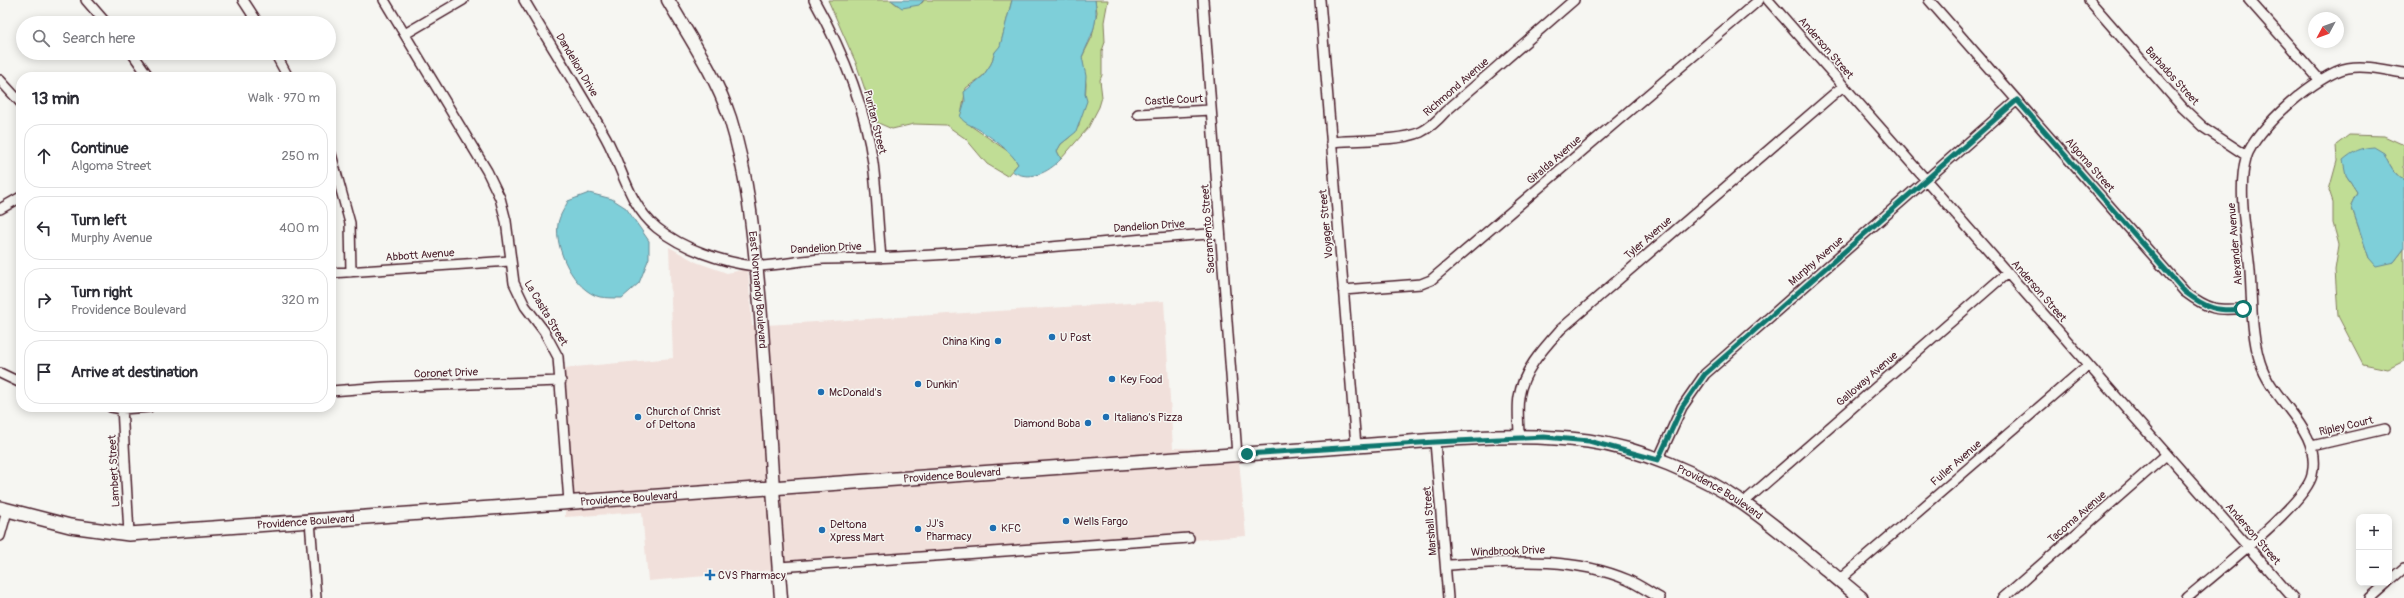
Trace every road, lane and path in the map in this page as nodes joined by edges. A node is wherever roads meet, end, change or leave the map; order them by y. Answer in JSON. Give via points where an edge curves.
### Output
{"nodes":[{"id":1,"x":86,"y":0,"type":"edge"},
{"id":2,"x":244,"y":0,"type":"edge"},
{"id":3,"x":384,"y":0,"type":"edge"},
{"id":4,"x":463,"y":0,"type":"edge"},
{"id":5,"x":524,"y":0,"type":"edge"},
{"id":6,"x":668,"y":0,"type":"edge"},
{"id":7,"x":814,"y":0,"type":"edge"},
{"id":8,"x":1203,"y":0,"type":"edge"},
{"id":9,"x":1320,"y":0,"type":"edge"},
{"id":10,"x":1574,"y":0,"type":"edge"},
{"id":11,"x":1759,"y":0,"type":"edge"},
{"id":12,"x":1768,"y":0,"type":"edge"},
{"id":13,"x":1929,"y":0,"type":"edge"},
{"id":14,"x":2090,"y":0,"type":"edge"},
{"id":15,"x":2250,"y":0,"type":"edge"},
{"id":16,"x":100,"y":16,"type":"edge"},
{"id":17,"x":254,"y":16,"type":"edge"},
{"id":18,"x":405,"y":34,"type":"junction"},
{"id":19,"x":137,"y":60,"type":"edge"},
{"id":20,"x":278,"y":60,"type":"edge"},
{"id":21,"x":145,"y":72,"type":"edge"},
{"id":22,"x":285,"y":72,"type":"edge"},
{"id":23,"x":2404,"y":73,"type":"edge"},
{"id":24,"x":2319,"y":79,"type":"junction"},
{"id":25,"x":0,"y":80,"type":"edge"},
{"id":26,"x":1843,"y":86,"type":"junction"},
{"id":27,"x":16,"y":98,"type":"edge"},
{"id":28,"x":2017,"y":100,"type":"junction"},
{"id":29,"x":1210,"y":110,"type":"junction"},
{"id":30,"x":1138,"y":114,"type":"dead end"},
{"id":31,"x":1331,"y":142,"type":"junction"},
{"id":32,"x":2246,"y":156,"type":"junction"},
{"id":33,"x":336,"y":172,"type":"edge"},
{"id":34,"x":1926,"y":180,"type":"junction"},
{"id":35,"x":16,"y":199,"type":"edge"},
{"id":36,"x":0,"y":209,"type":"edge"},
{"id":37,"x":1220,"y":233,"type":"junction"},
{"id":38,"x":881,"y":258,"type":"junction"},
{"id":39,"x":510,"y":261,"type":"junction"},
{"id":40,"x":756,"y":266,"type":"junction"},
{"id":41,"x":351,"y":272,"type":"junction"},
{"id":42,"x":336,"y":273,"type":"edge"},
{"id":43,"x":2007,"y":273,"type":"junction"},
{"id":44,"x":1343,"y":290,"type":"junction"},
{"id":45,"x":2252,"y":308,"type":"junction"},
{"id":46,"x":2088,"y":365,"type":"junction"},
{"id":47,"x":0,"y":373,"type":"edge"},
{"id":48,"x":16,"y":381,"type":"edge"},
{"id":49,"x":561,"y":381,"type":"junction"},
{"id":50,"x":336,"y":391,"type":"edge"},
{"id":51,"x":122,"y":412,"type":"edge"},
{"id":52,"x":2385,"y":429,"type":"dead end"},
{"id":53,"x":1519,"y":437,"type":"junction"},
{"id":54,"x":1435,"y":442,"type":"junction"},
{"id":55,"x":1356,"y":446,"type":"junction"},
{"id":56,"x":2312,"y":446,"type":"junction"},
{"id":57,"x":1237,"y":455,"type":"junction"},
{"id":58,"x":2166,"y":455,"type":"junction"},
{"id":59,"x":1658,"y":460,"type":"junction"},
{"id":60,"x":772,"y":489,"type":"junction"},
{"id":61,"x":569,"y":502,"type":"junction"},
{"id":62,"x":1743,"y":503,"type":"junction"},
{"id":63,"x":3,"y":509,"type":"edge"},
{"id":64,"x":310,"y":521,"type":"junction"},
{"id":65,"x":129,"y":534,"type":"junction"},
{"id":66,"x":0,"y":536,"type":"edge"},
{"id":67,"x":1189,"y":538,"type":"dead end"},
{"id":68,"x":2248,"y":546,"type":"junction"},
{"id":69,"x":1446,"y":565,"type":"junction"},
{"id":70,"x":779,"y":567,"type":"junction"},
{"id":71,"x":2404,"y":568,"type":"edge"},
{"id":72,"x":2392,"y":578,"type":"edge"},
{"id":73,"x":1839,"y":580,"type":"junction"},
{"id":74,"x":2384,"y":586,"type":"edge"},
{"id":75,"x":316,"y":598,"type":"edge"},
{"id":76,"x":782,"y":598,"type":"edge"},
{"id":77,"x":1448,"y":598,"type":"edge"},
{"id":78,"x":1660,"y":598,"type":"edge"},
{"id":79,"x":1861,"y":598,"type":"edge"},
{"id":80,"x":2003,"y":598,"type":"edge"},
{"id":81,"x":2187,"y":598,"type":"edge"},
{"id":82,"x":2293,"y":598,"type":"edge"},
{"id":83,"x":2370,"y":598,"type":"edge"}],
"edges":[{"from":1,"to":16,"type":"street"},
{"from":2,"to":17,"type":"street"},
{"from":3,"to":18,"type":"street","name":"La Casita Street"},
{"from":4,"to":18,"type":"street"},
{"from":5,"to":40,"type":"street","name":"Dandelion Drive","via":[[607,140],[626,188],[637,207],[656,228],[678,242],[709,255]]},
{"from":6,"to":40,"type":"street","name":"East Normandy Boulevard","via":[[706,65],[729,116],[744,166]]},
{"from":7,"to":38,"type":"street","name":"Puritan Street","via":[[828,24],[851,78],[866,130],[873,163]]},
{"from":8,"to":29,"type":"street","name":"Sacramento Street"},
{"from":9,"to":31,"type":"street","name":"Voyager Street"},
{"from":10,"to":31,"type":"street","name":"Richmond Avenue","via":[[1445,112],[1435,124],[1408,136]]},
{"from":11,"to":44,"type":"street","name":"Giralda Avenue","via":[[1432,280],[1421,284]]},
{"from":12,"to":26,"type":"street","name":"Anderson Street"},
{"from":13,"to":28,"type":"street","name":"Algoma Street"},
{"from":14,"to":32,"type":"street","name":"Barbados Street","via":[[2183,108],[2203,127]]},
{"from":15,"to":24,"type":"street"},
{"from":18,"to":39,"type":"street","name":"La Casita Street","via":[[487,171],[500,198],[506,221]]},
{"from":19,"to":21,"type":"street"},
{"from":20,"to":22,"type":"street"},
{"from":23,"to":24,"type":"street","name":"Alexander Avenue","via":[[2357,67],[2337,71]]},
{"from":24,"to":32,"type":"street","name":"Alexander Avenue","via":[[2268,124]]},
{"from":25,"to":27,"type":"street"},
{"from":26,"to":34,"type":"street","name":"Anderson Street"},
{"from":26,"to":53,"type":"street","name":"Tyler Avenue","via":[[1561,329],[1540,352],[1526,376],[1519,396]]},
{"from":28,"to":34,"type":"street","name":"Murphy Avenue"},
{"from":28,"to":45,"type":"street","name":"Algoma Street","via":[[2185,292],[2197,301],[2222,311]]},
{"from":29,"to":30,"type":"street","name":"Castle Court"},
{"from":29,"to":37,"type":"street","name":"Sacramento Street"},
{"from":31,"to":44,"type":"street","name":"Voyager Street"},
{"from":32,"to":45,"type":"street","name":"Alexander Avenue","via":[[2243,195]]},
{"from":33,"to":41,"type":"street","via":[[350,223]]},
{"from":34,"to":43,"type":"street","name":"Anderson Street"},
{"from":34,"to":59,"type":"street","name":"Murphy Avenue","via":[[1705,374],[1682,407]]},
{"from":35,"to":36,"type":"street"},
{"from":37,"to":38,"type":"street","name":"Dandelion Drive"},
{"from":37,"to":57,"type":"street","name":"Sacramento Street"},
{"from":38,"to":40,"type":"street","name":"Dandelion Drive","via":[[807,259]]},
{"from":39,"to":41,"type":"street","name":"Abbott Avenue"},
{"from":39,"to":49,"type":"street","name":"La Casita Street","via":[[514,283],[522,300],[544,331],[558,357]]},
{"from":40,"to":60,"type":"street","name":"East Normandy Boulevard"},
{"from":41,"to":42,"type":"street","name":"Abbott Avenue"},
{"from":43,"to":46,"type":"street","name":"Anderson Street"},
{"from":43,"to":62,"type":"street","name":"Galloway Avenue"},
{"from":44,"to":55,"type":"street","name":"Voyager Street"},
{"from":45,"to":56,"type":"street","name":"Alexander Avenue","via":[[2256,346],[2264,373],[2273,391],[2304,427]]},
{"from":46,"to":58,"type":"street","name":"Anderson Street"},
{"from":46,"to":73,"type":"street","name":"Fuller Avenue"},
{"from":47,"to":48,"type":"street"},
{"from":49,"to":50,"type":"street","name":"Coronet Drive"},
{"from":49,"to":61,"type":"street","name":"La Casita Street"},
{"from":51,"to":65,"type":"street","name":"Lambert Street"},
{"from":52,"to":56,"type":"street","name":"Ripley Court"},
{"from":53,"to":54,"type":"main road","name":"Providence Boulevard"},
{"from":53,"to":59,"type":"main road","name":"Providence Boulevard","via":[[1589,441]]},
{"from":54,"to":55,"type":"main road","name":"Providence Boulevard"},
{"from":54,"to":69,"type":"street","name":"Marshall Street"},
{"from":55,"to":57,"type":"main road","name":"Providence Boulevard"},
{"from":56,"to":68,"type":"street","name":"Alexander Avenue","via":[[2312,476],[2306,490],[2287,512]]},
{"from":57,"to":60,"type":"main road","name":"Providence Boulevard"},
{"from":58,"to":68,"type":"street","name":"Anderson Street"},
{"from":58,"to":80,"type":"street","name":"Tacoma Avenue"},
{"from":59,"to":62,"type":"main road","name":"Providence Boulevard","via":[[1683,470]]},
{"from":60,"to":61,"type":"main road","name":"Providence Boulevard"},
{"from":60,"to":70,"type":"street","name":"East Normandy Boulevard"},
{"from":61,"to":64,"type":"main road","name":"Providence Boulevard"},
{"from":62,"to":73,"type":"main road","name":"Providence Boulevard"},
{"from":63,"to":65,"type":"main road","name":"Providence Boulevard","via":[[70,526]]},
{"from":63,"to":66,"type":"street"},
{"from":64,"to":65,"type":"main road","name":"Providence Boulevard"},
{"from":64,"to":75,"type":"street"},
{"from":67,"to":70,"type":"street"},
{"from":68,"to":81,"type":"street","name":"Alexander Avenue"},
{"from":68,"to":82,"type":"street","name":"Anderson Street"},
{"from":69,"to":77,"type":"street","name":"Marshall Street"},
{"from":69,"to":78,"type":"street","name":"Windbrook Drive","via":[[1556,562],[1627,580]]},
{"from":70,"to":76,"type":"street","name":"East Normandy Boulevard"},
{"from":71,"to":72,"type":"street"},
{"from":73,"to":79,"type":"main road","name":"Providence Boulevard"},
{"from":74,"to":83,"type":"street"}]}
